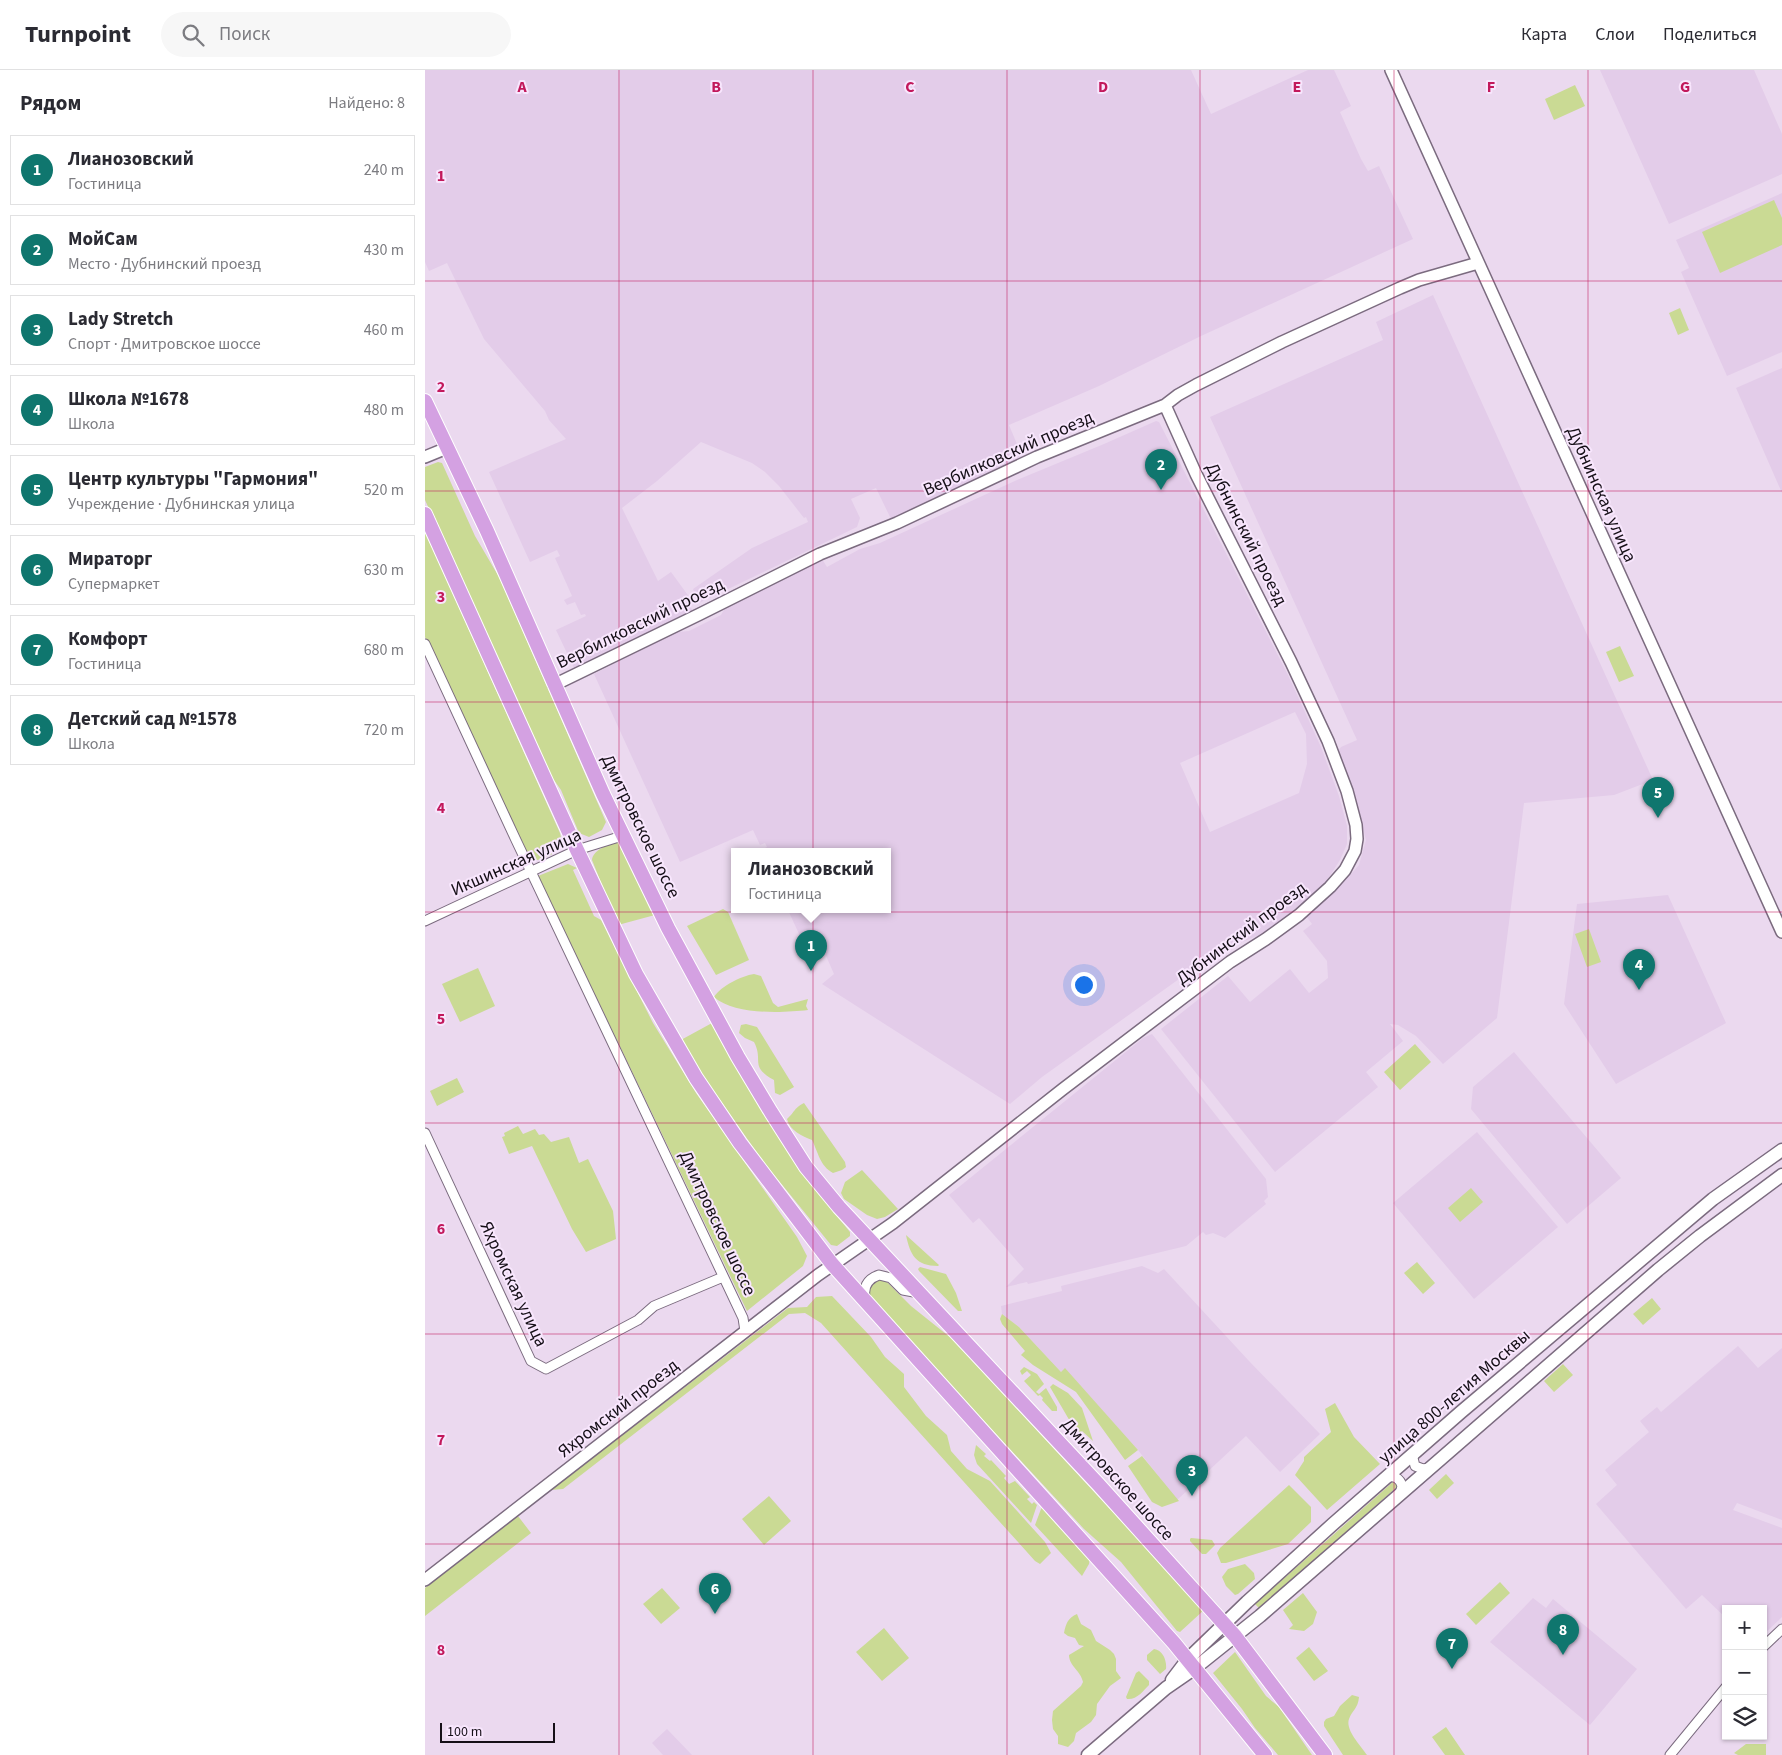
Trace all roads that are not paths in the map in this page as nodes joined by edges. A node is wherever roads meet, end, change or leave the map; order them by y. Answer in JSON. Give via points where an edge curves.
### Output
{"nodes":[{"id":1,"x":1391,"y":70,"type":"edge"},
{"id":2,"x":1479,"y":263,"type":"junction"},
{"id":3,"x":425,"y":401,"type":"edge"},
{"id":4,"x":1165,"y":405,"type":"junction"},
{"id":5,"x":447,"y":448,"type":"junction"},
{"id":6,"x":425,"y":457,"type":"edge"},
{"id":7,"x":425,"y":514,"type":"edge"},
{"id":8,"x":425,"y":644,"type":"edge"},
{"id":9,"x":555,"y":684,"type":"junction"},
{"id":10,"x":622,"y":836,"type":"junction"},
{"id":11,"x":577,"y":850,"type":"junction"},
{"id":12,"x":531,"y":872,"type":"junction"},
{"id":13,"x":425,"y":921,"type":"edge"},
{"id":14,"x":1782,"y":932,"type":"edge"},
{"id":15,"x":425,"y":1133,"type":"edge"},
{"id":16,"x":1782,"y":1150,"type":"edge"},
{"id":17,"x":1782,"y":1175,"type":"edge"},
{"id":18,"x":870,"y":1240,"type":"junction"},
{"id":19,"x":832,"y":1264,"type":"junction"},
{"id":20,"x":723,"y":1277,"type":"junction"},
{"id":21,"x":919,"y":1293,"type":"junction"},
{"id":22,"x":867,"y":1304,"type":"junction"},
{"id":23,"x":745,"y":1331,"type":"junction"},
{"id":24,"x":1415,"y":1452,"type":"junction"},
{"id":25,"x":1429,"y":1468,"type":"junction"},
{"id":26,"x":1386,"y":1478,"type":"junction"},
{"id":27,"x":1400,"y":1494,"type":"junction"},
{"id":28,"x":425,"y":1580,"type":"edge"},
{"id":29,"x":1224,"y":1624,"type":"junction"},
{"id":30,"x":1782,"y":1629,"type":"edge"},
{"id":31,"x":1235,"y":1636,"type":"junction"},
{"id":32,"x":1767,"y":1643,"type":"edge"},
{"id":33,"x":1192,"y":1664,"type":"junction"},
{"id":34,"x":1722,"y":1692,"type":"edge"},
{"id":35,"x":1088,"y":1755,"type":"edge"},
{"id":36,"x":1265,"y":1755,"type":"edge"},
{"id":37,"x":1325,"y":1755,"type":"edge"},
{"id":38,"x":1670,"y":1755,"type":"edge"}],
"edges":[{"from":1,"to":2,"type":"street","name":"Дубнинская улица"},
{"from":2,"to":4,"type":"street","name":"Вербилковский проезд","via":[[1419,280],[1325,322],[1196,385]]},
{"from":2,"to":14,"type":"street","name":"Дубнинская улица"},
{"from":3,"to":5,"type":"main road","name":"Дмитровское шоссе"},
{"from":4,"to":9,"type":"street","name":"Вербилковский проезд","via":[[1037,457],[820,554]]},
{"from":4,"to":18,"type":"street","name":"Дубнинский проезд","via":[[1328,741],[1352,808],[1357,839],[1355,851],[1345,870],[1299,915],[1137,1032]]},
{"from":5,"to":6,"type":"street"},
{"from":5,"to":9,"type":"main road","name":"Дмитровское шоссе"},
{"from":7,"to":11,"type":"main road"},
{"from":8,"to":12,"type":"street","name":"Дмитровское шоссе"},
{"from":9,"to":10,"type":"main road","name":"Дмитровское шоссе"},
{"from":10,"to":11,"type":"street","name":"Икшинская улица"},
{"from":10,"to":18,"type":"main road","name":"Дмитровское шоссе","via":[[713,1012],[771,1112],[806,1167]]},
{"from":11,"to":12,"type":"street","name":"Икшинская улица"},
{"from":11,"to":19,"type":"main road","via":[[636,974],[686,1062],[740,1143]]},
{"from":12,"to":13,"type":"street","name":"Икшинская улица"},
{"from":12,"to":20,"type":"street","name":"Дмитровское шоссе"},
{"from":15,"to":20,"type":"street","name":"Яхромская улица","via":[[531,1361],[546,1369],[638,1320],[654,1306]]},
{"from":16,"to":24,"type":"main road","name":"улица 800-летия Москвы","via":[[1713,1199]]},
{"from":17,"to":25,"type":"main road","name":"улица 800-летия Москвы","via":[[1658,1270]]},
{"from":18,"to":19,"type":"street"},
{"from":18,"to":21,"type":"main road","name":"Дмитровское шоссе"},
{"from":19,"to":22,"type":"main road"},
{"from":19,"to":23,"type":"street","name":"Яхромский проезд"},
{"from":20,"to":23,"type":"street","name":"Дмитровское шоссе","via":[[743,1318]]},
{"from":21,"to":22,"type":"street","via":[[903,1290],[891,1278],[879,1275],[870,1279],[864,1288]]},
{"from":21,"to":29,"type":"main road","name":"Дмитровское шоссе"},
{"from":22,"to":33,"type":"main road"},
{"from":23,"to":28,"type":"street","name":"Яхромский проезд"},
{"from":24,"to":25,"type":"street","via":[[1415,1466]]},
{"from":24,"to":26,"type":"main road","name":"улица 800-летия Москвы"},
{"from":25,"to":27,"type":"main road","name":"улица 800-летия Москвы"},
{"from":26,"to":27,"type":"street","via":[[1394,1476],[1399,1480]]},
{"from":26,"to":29,"type":"main road","name":"улица 800-летия Москвы"},
{"from":27,"to":31,"type":"main road","name":"улица 800-летия Москвы"},
{"from":29,"to":31,"type":"main road","name":"Дмитровское шоссе"},
{"from":29,"to":33,"type":"main road","name":"улица 800-летия Москвы"},
{"from":30,"to":32,"type":"street"},
{"from":31,"to":33,"type":"main road","name":"улица 800-летия Москвы"},
{"from":31,"to":37,"type":"main road","name":"Дмитровское шоссе"},
{"from":33,"to":35,"type":"main road","name":"улица 800-летия Москвы"},
{"from":33,"to":36,"type":"main road"},
{"from":34,"to":38,"type":"street"}]}
